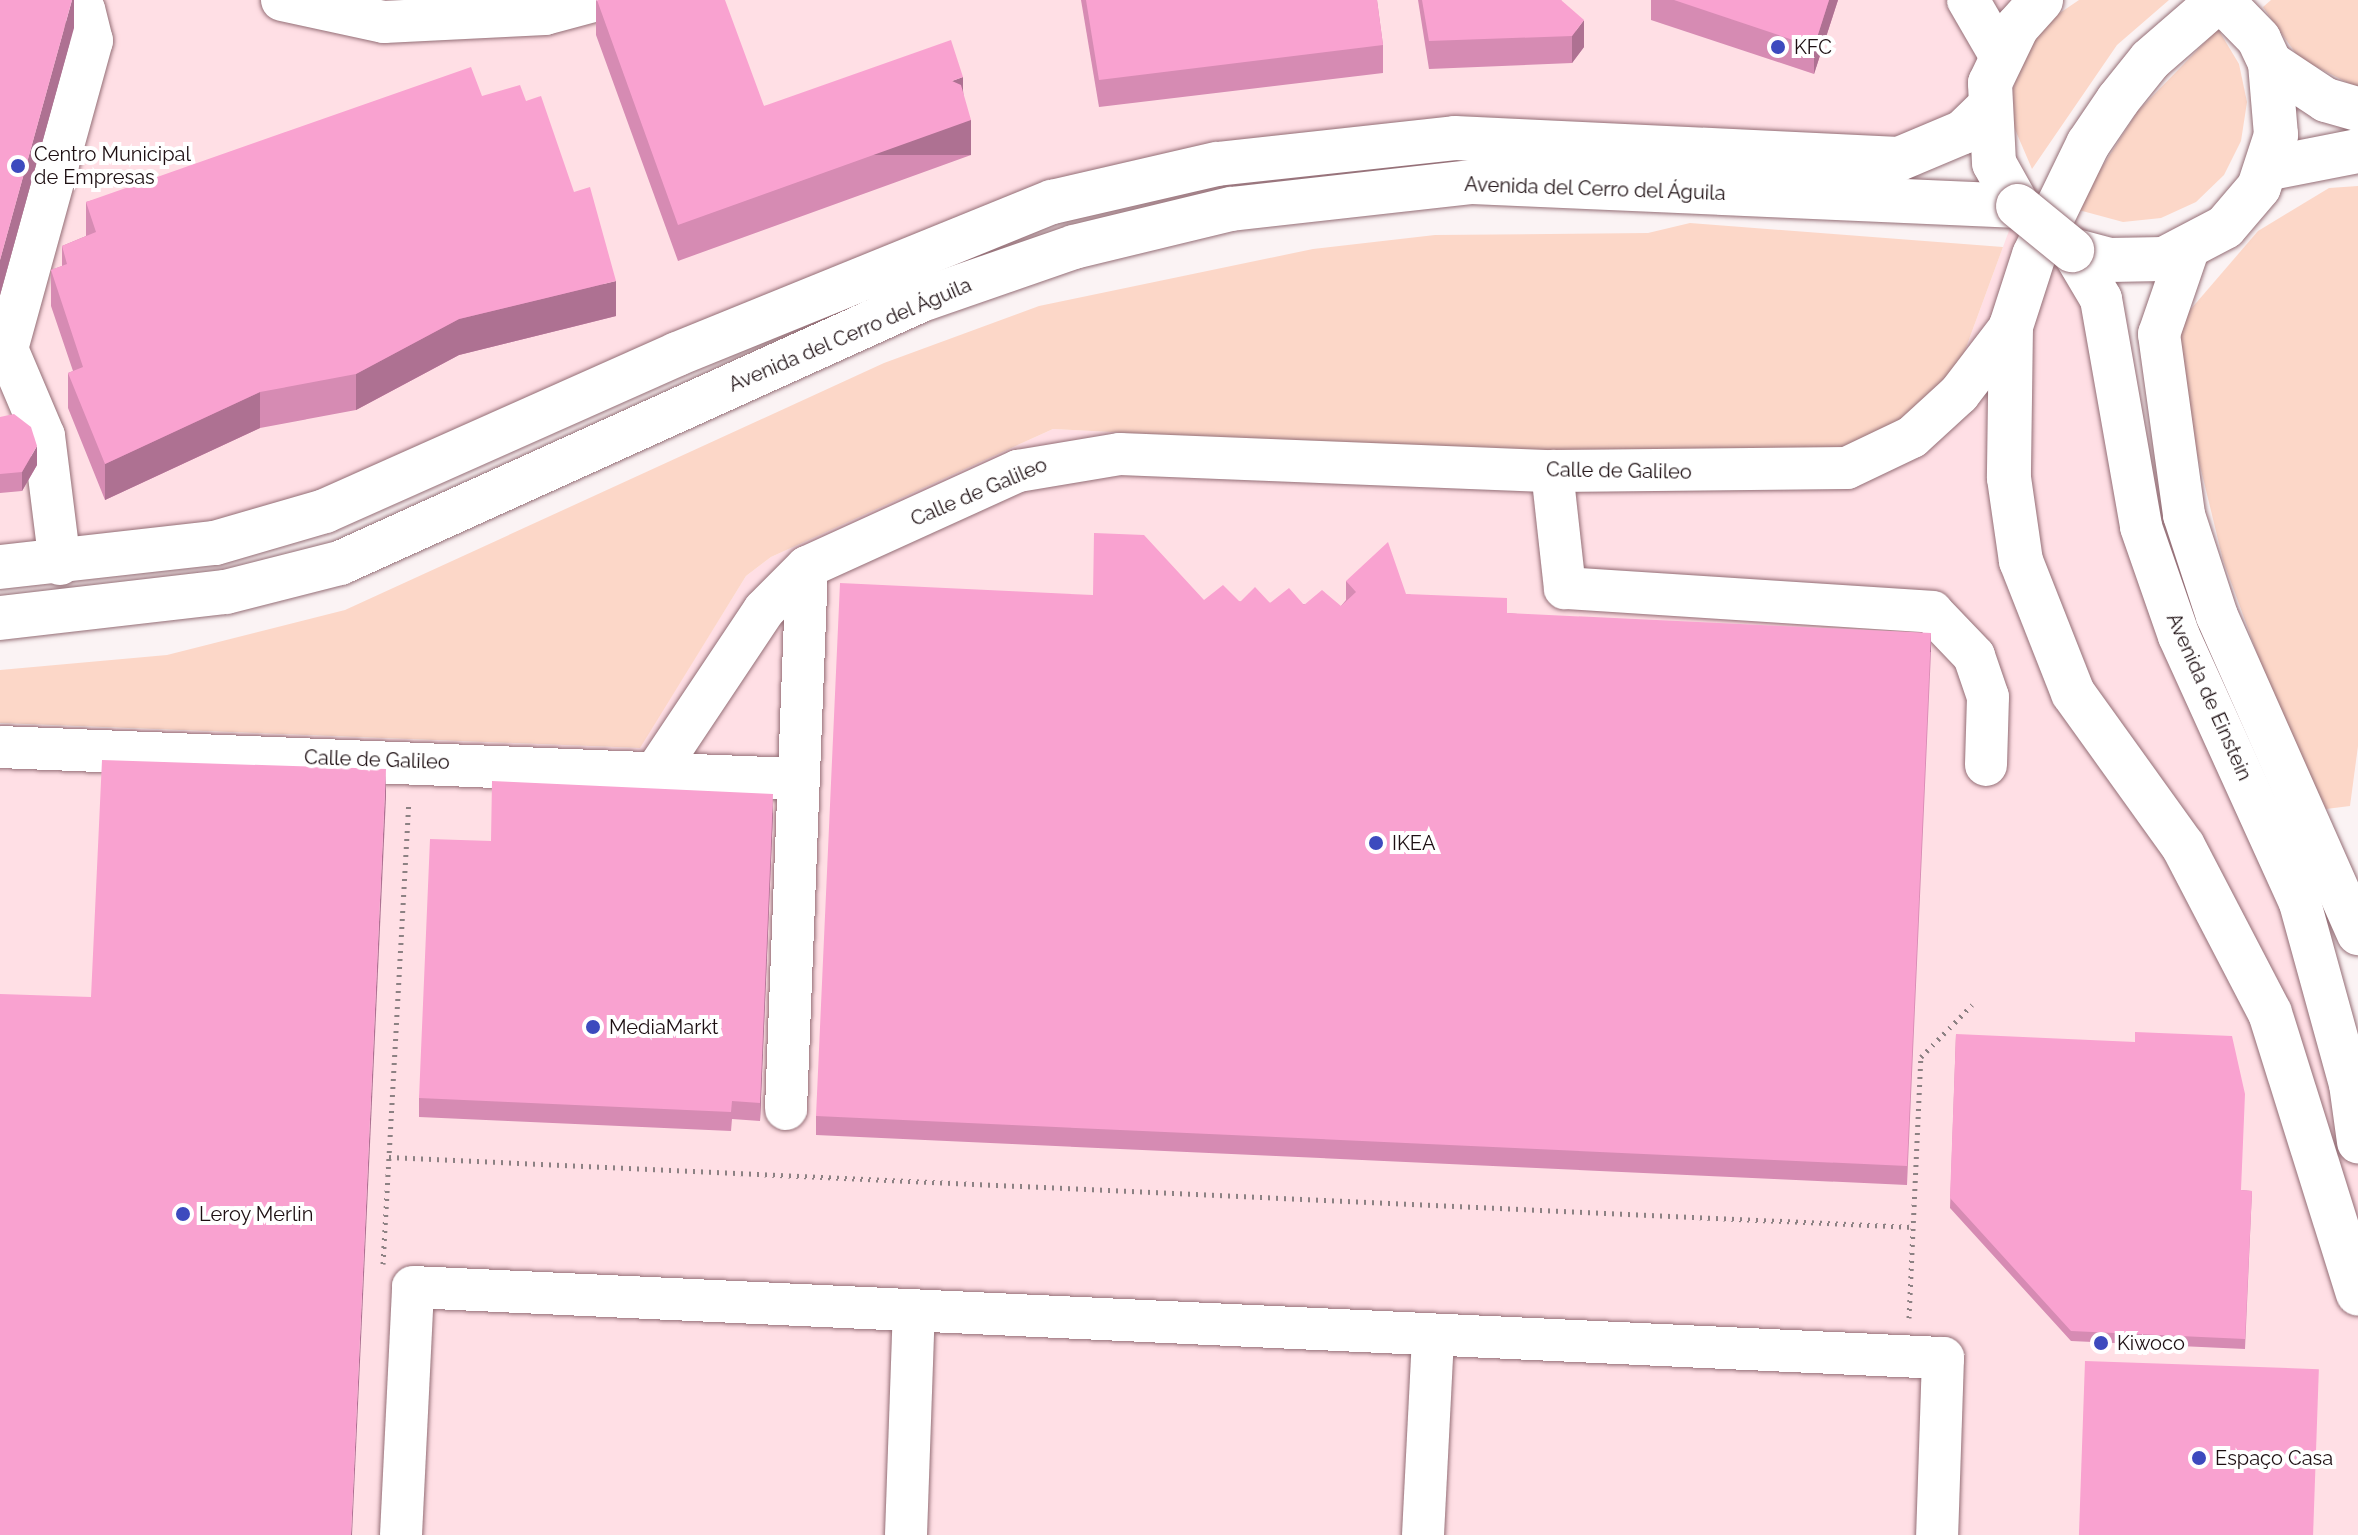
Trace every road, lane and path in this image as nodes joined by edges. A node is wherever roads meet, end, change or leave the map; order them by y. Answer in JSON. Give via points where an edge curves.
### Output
{"nodes":[{"id":1,"x":72,"y":0,"type":"edge"},
{"id":2,"x":282,"y":0,"type":"edge"},
{"id":3,"x":597,"y":0,"type":"edge"},
{"id":4,"x":1968,"y":0,"type":"edge"},
{"id":5,"x":2041,"y":0,"type":"edge"},
{"id":6,"x":2228,"y":7,"type":"edge"},
{"id":7,"x":2001,"y":57,"type":"junction"},
{"id":8,"x":2270,"y":63,"type":"junction"},
{"id":9,"x":1987,"y":109,"type":"junction"},
{"id":10,"x":2358,"y":109,"type":"edge"},
{"id":11,"x":2358,"y":151,"type":"edge"},
{"id":12,"x":2266,"y":169,"type":"junction"},
{"id":13,"x":2018,"y":206,"type":"junction"},
{"id":14,"x":2072,"y":250,"type":"junction"},
{"id":15,"x":2188,"y":250,"type":"junction"},
{"id":16,"x":2011,"y":326,"type":"junction"},
{"id":17,"x":1552,"y":471,"type":"junction"},
{"id":18,"x":60,"y":564,"type":"junction"},
{"id":19,"x":0,"y":567,"type":"edge"},
{"id":20,"x":807,"y":567,"type":"junction"},
{"id":21,"x":0,"y":618,"type":"edge"},
{"id":22,"x":0,"y":747,"type":"edge"},
{"id":23,"x":411,"y":762,"type":"junction"},
{"id":24,"x":1986,"y":765,"type":"dead end"},
{"id":25,"x":658,"y":769,"type":"junction"},
{"id":26,"x":794,"y":779,"type":"junction"},
{"id":27,"x":2358,"y":934,"type":"edge"},
{"id":28,"x":1972,"y":1005,"type":"dead end"},
{"id":29,"x":786,"y":1109,"type":"dead end"},
{"id":30,"x":2358,"y":1142,"type":"edge"},
{"id":31,"x":389,"y":1157,"type":"junction"},
{"id":32,"x":1913,"y":1227,"type":"junction"},
{"id":33,"x":413,"y":1287,"type":"junction"},
{"id":34,"x":2358,"y":1294,"type":"edge"},
{"id":35,"x":914,"y":1310,"type":"junction"},
{"id":36,"x":1433,"y":1335,"type":"junction"},
{"id":37,"x":1908,"y":1356,"type":"junction"},
{"id":38,"x":401,"y":1535,"type":"edge"},
{"id":39,"x":906,"y":1535,"type":"edge"},
{"id":40,"x":1423,"y":1535,"type":"edge"},
{"id":41,"x":1937,"y":1535,"type":"edge"}],
"edges":[{"from":1,"to":18,"type":"street","via":[[88,18],[92,41],[7,349],[44,436]]},
{"from":2,"to":3,"type":"street","via":[[384,22],[545,14]]},
{"from":4,"to":7,"type":"street"},
{"from":5,"to":7,"type":"main road"},
{"from":6,"to":8,"type":"main road"},
{"from":6,"to":16,"type":"main road","via":[[2150,60],[2088,144],[2034,255]]},
{"from":7,"to":9,"type":"main road"},
{"from":8,"to":10,"type":"main road","via":[[2326,100]]},
{"from":8,"to":12,"type":"main road","via":[[2276,135]]},
{"from":9,"to":13,"type":"main road","via":[[1994,163]]},
{"from":9,"to":18,"type":"main road","via":[[1963,132],[1899,159],[1455,138],[1217,164],[1052,202],[719,336],[325,511],[215,543]]},
{"from":11,"to":12,"type":"main road"},
{"from":12,"to":15,"type":"main road","via":[[2243,211]]},
{"from":13,"to":14,"type":"main road","bridge":true},
{"from":13,"to":21,"type":"main road","name":"Avenida del Cerro del Águila","via":[[1472,182],[1231,209],[1074,247],[921,300],[340,563],[226,592]]},
{"from":14,"to":15,"type":"main road","via":[[2137,261]]},
{"from":14,"to":30,"type":"street","name":"Avenida de Einstein","via":[[2101,299],[2141,527],[2179,636],[2300,903],[2343,1055]]},
{"from":15,"to":27,"type":"street","name":"Avenida de Einstein","via":[[2159,334],[2184,515],[2217,616]]},
{"from":16,"to":17,"type":"street","name":"Calle de Galileo","via":[[1959,394],[1912,437],[1847,468]]},
{"from":16,"to":34,"type":"main road","via":[[2009,478],[2021,561],[2051,646],[2121,766],[2183,846],[2270,1013]]},
{"from":17,"to":20,"type":"street","name":"Calle de Galileo","via":[[1065,458],[1018,471]]},
{"from":17,"to":24,"type":"street","via":[[1565,588],[1932,612],[1974,656],[1988,697]]},
{"from":18,"to":19,"type":"main road"},
{"from":20,"to":25,"type":"street","name":"Calle de Galileo","via":[[764,610]]},
{"from":20,"to":26,"type":"street"},
{"from":22,"to":23,"type":"street","name":"Calle de Galileo"},
{"from":23,"to":25,"type":"street","name":"Calle de Galileo"},
{"from":23,"to":31,"type":"path"},
{"from":25,"to":26,"type":"street"},
{"from":26,"to":29,"type":"street"},
{"from":28,"to":32,"type":"path","via":[[1921,1057]]},
{"from":31,"to":32,"type":"path"},
{"from":31,"to":33,"type":"path","via":[[382,1286]]},
{"from":32,"to":37,"type":"path"},
{"from":33,"to":35,"type":"street"},
{"from":33,"to":38,"type":"street"},
{"from":35,"to":36,"type":"street"},
{"from":35,"to":39,"type":"street"},
{"from":36,"to":37,"type":"street"},
{"from":36,"to":40,"type":"street"},
{"from":37,"to":41,"type":"street","via":[[1943,1358]]}]}
